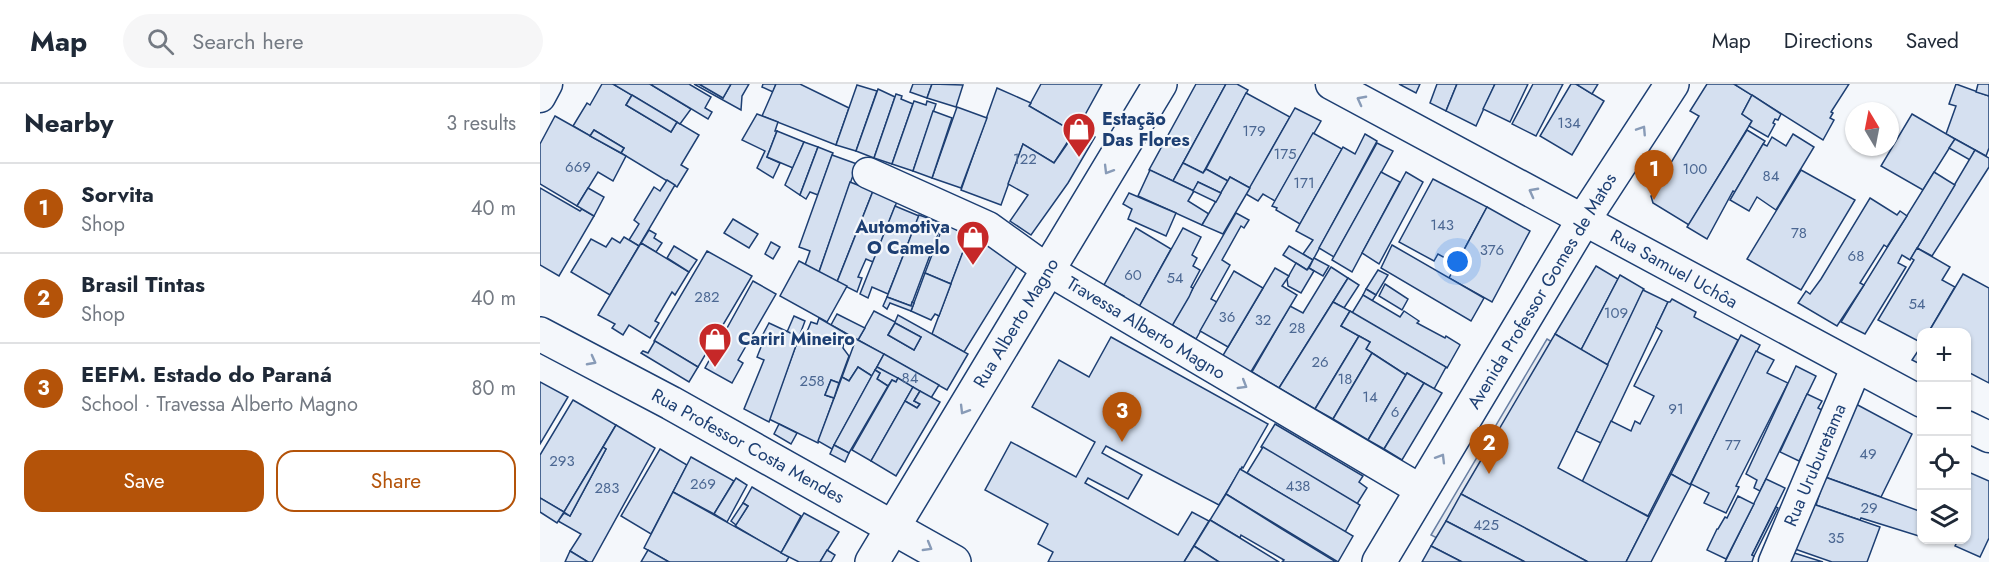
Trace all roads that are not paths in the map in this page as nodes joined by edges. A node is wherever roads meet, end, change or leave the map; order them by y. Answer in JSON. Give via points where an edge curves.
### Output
{"nodes":[{"id":1,"x":548,"y":84,"type":"edge"},
{"id":2,"x":1160,"y":84,"type":"edge"},
{"id":3,"x":1331,"y":84,"type":"edge"},
{"id":4,"x":1672,"y":84,"type":"edge"},
{"id":5,"x":540,"y":97,"type":"edge"},
{"id":6,"x":868,"y":173,"type":"dead end"},
{"id":7,"x":1584,"y":219,"type":"junction"},
{"id":8,"x":1048,"y":270,"type":"junction"},
{"id":9,"x":540,"y":334,"type":"edge"},
{"id":10,"x":1856,"y":368,"type":"junction"},
{"id":11,"x":1917,"y":399,"type":"edge"},
{"id":12,"x":1971,"y":428,"type":"edge"},
{"id":13,"x":1989,"y":437,"type":"edge"},
{"id":14,"x":1421,"y":490,"type":"junction"},
{"id":15,"x":894,"y":527,"type":"junction"},
{"id":16,"x":872,"y":562,"type":"edge"},
{"id":17,"x":954,"y":562,"type":"edge"},
{"id":18,"x":1379,"y":562,"type":"edge"},
{"id":19,"x":1774,"y":562,"type":"edge"}],
"edges":[{"from":1,"to":5,"type":"street"},
{"from":2,"to":8,"type":"main road","name":"Rua Alberto Magno","one_way":true},
{"from":7,"to":3,"type":"street","name":"Rua Samuel Uchôa","one_way":true},
{"from":7,"to":4,"type":"main road","name":"Avenida Professor Gomes de Matos","one_way":true},
{"from":6,"to":8,"type":"street","name":"Travessa Alberto Magno","via":[[988,227]]},
{"from":7,"to":10,"type":"street","name":"Rua Samuel Uchôa"},
{"from":14,"to":7,"type":"main road","name":"Avenida Professor Gomes de Matos","one_way":true},
{"from":8,"to":14,"type":"street","name":"Travessa Alberto Magno","one_way":true},
{"from":8,"to":15,"type":"main road","name":"Rua Alberto Magno","one_way":true},
{"from":9,"to":15,"type":"main road","name":"Rua Professor Costa Mendes","one_way":true},
{"from":10,"to":11,"type":"street","name":"Rua Samuel Uchôa"},
{"from":10,"to":19,"type":"street","name":"Rua Uruburetama"},
{"from":12,"to":13,"type":"street"},
{"from":14,"to":18,"type":"main road","name":"Avenida Professor Gomes de Matos"},
{"from":15,"to":16,"type":"main road","name":"Rua Alberto Magno"},
{"from":15,"to":17,"type":"main road","name":"Rua Professor Costa Mendes","one_way":true}]}
